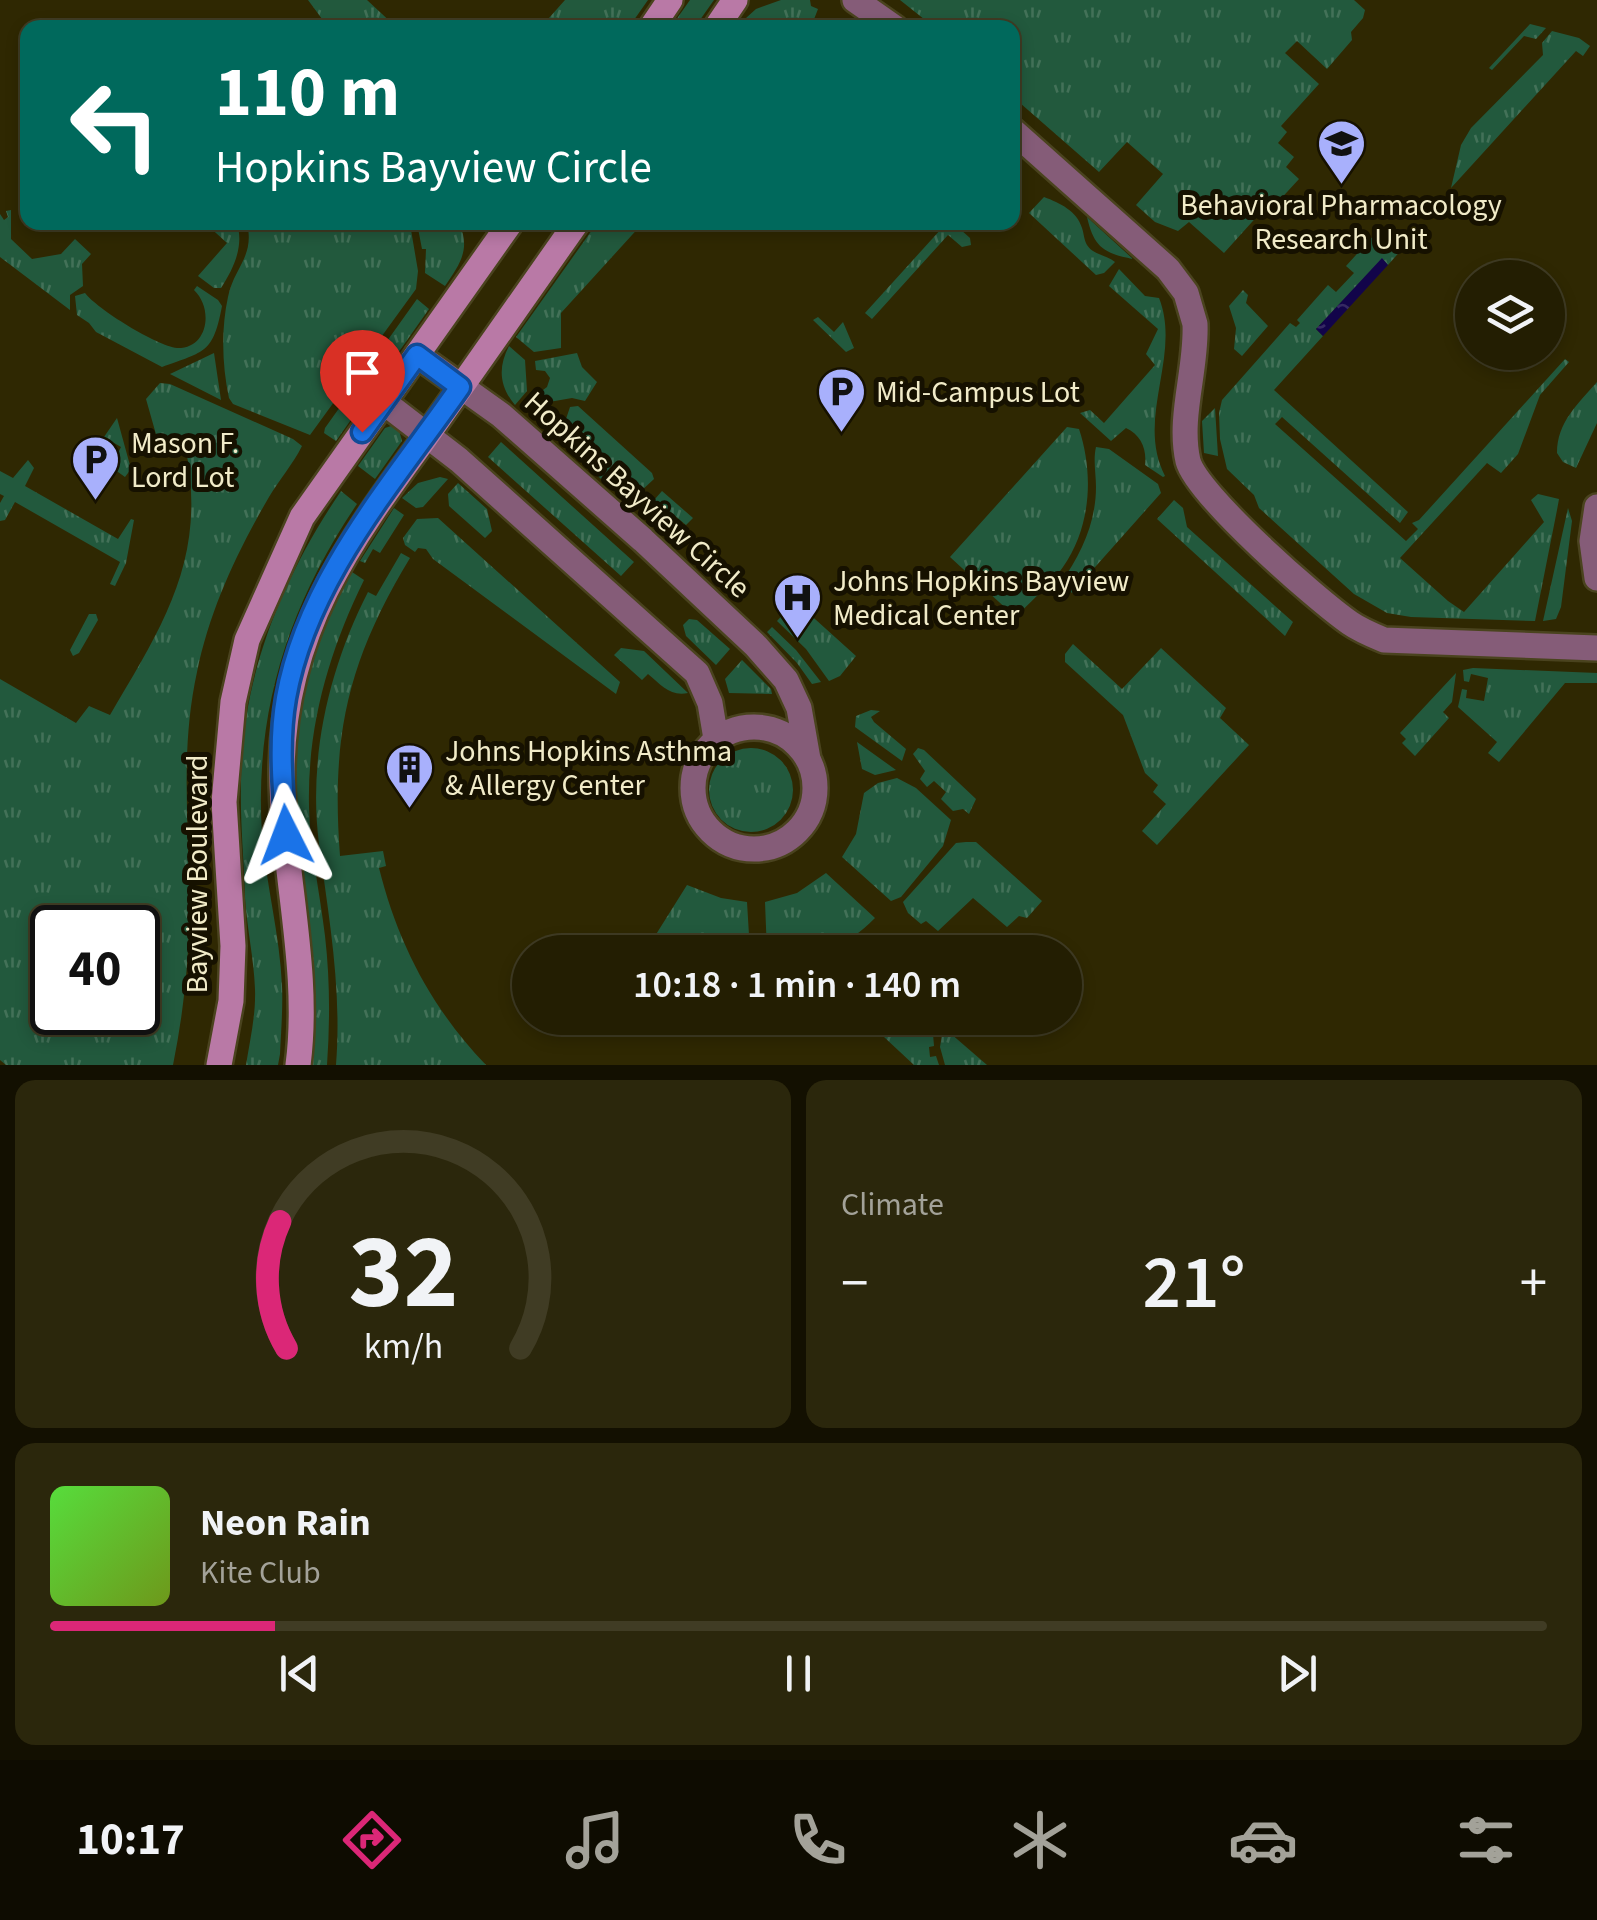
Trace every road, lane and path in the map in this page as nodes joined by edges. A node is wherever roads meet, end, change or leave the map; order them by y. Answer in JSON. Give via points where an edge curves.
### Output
{"nodes":[{"id":1,"x":855,"y":0,"type":"edge"},
{"id":2,"x":884,"y":20,"type":"edge"},
{"id":3,"x":1020,"y":137,"type":"edge"},
{"id":4,"x":505,"y":230,"type":"edge"},
{"id":5,"x":572,"y":230,"type":"edge"},
{"id":6,"x":417,"y":355,"type":"junction"},
{"id":7,"x":460,"y":387,"type":"junction"},
{"id":8,"x":385,"y":403,"type":"junction"},
{"id":9,"x":427,"y":435,"type":"junction"},
{"id":10,"x":1597,"y":507,"type":"edge"},
{"id":11,"x":1597,"y":578,"type":"edge"},
{"id":12,"x":1597,"y":648,"type":"edge"},
{"id":13,"x":716,"y":740,"type":"junction"},
{"id":14,"x":808,"y":760,"type":"junction"},
{"id":15,"x":219,"y":1065,"type":"edge"},
{"id":16,"x":298,"y":1065,"type":"edge"}],
"edges":[{"from":1,"to":2,"type":"street"},
{"from":3,"to":12,"type":"street","via":[[1178,281],[1196,324],[1186,430],[1192,474],[1332,609],[1370,634],[1400,642]]},
{"from":4,"to":6,"type":"street","name":"Bayview Boulevard"},
{"from":5,"to":7,"type":"street"},
{"from":6,"to":7,"type":"street","name":"Hopkins Bayview Circle"},
{"from":6,"to":8,"type":"street","name":"Bayview Boulevard"},
{"from":7,"to":9,"type":"street"},
{"from":7,"to":14,"type":"street","name":"Hopkins Bayview Circle","via":[[501,415],[756,646],[800,708]]},
{"from":8,"to":9,"type":"street"},
{"from":8,"to":15,"type":"street","name":"Bayview Boulevard","via":[[302,517],[246,640],[232,702],[224,802],[233,946]]},
{"from":9,"to":13,"type":"street","via":[[697,673]]},
{"from":9,"to":16,"type":"street","via":[[332,574],[286,698],[282,770],[299,974]]},
{"from":10,"to":11,"type":"street"},
{"from":13,"to":14,"type":"street","via":[[749,726],[767,728],[798,745]]},
{"from":13,"to":14,"type":"street","name":"Hopkins Bayview Circle","via":[[698,765],[693,796],[712,833],[752,849],[792,836],[806,820],[815,780]]}]}
